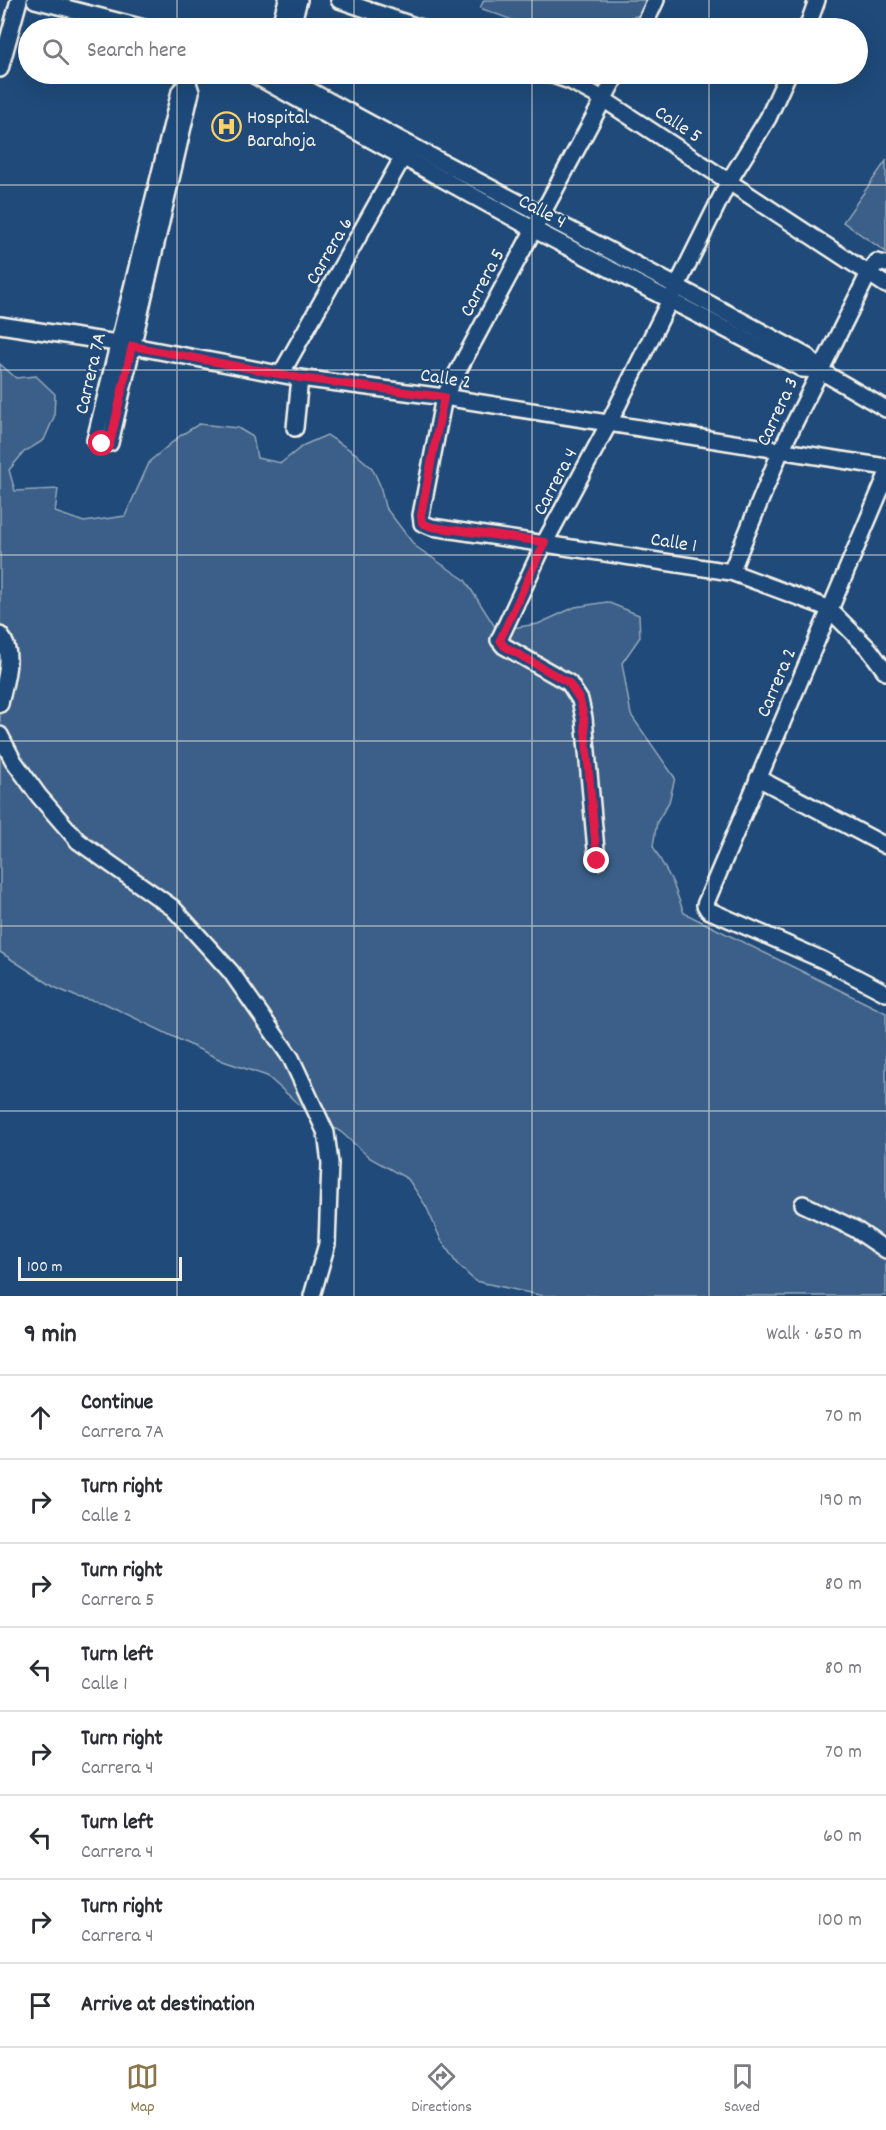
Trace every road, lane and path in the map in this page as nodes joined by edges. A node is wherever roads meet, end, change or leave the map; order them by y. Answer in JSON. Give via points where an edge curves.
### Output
{"nodes":[{"id":1,"x":19,"y":0,"type":"edge"},
{"id":2,"x":35,"y":0,"type":"edge"},
{"id":3,"x":287,"y":0,"type":"edge"},
{"id":4,"x":299,"y":0,"type":"edge"},
{"id":5,"x":339,"y":0,"type":"edge"},
{"id":6,"x":656,"y":0,"type":"edge"},
{"id":7,"x":817,"y":0,"type":"edge"},
{"id":8,"x":105,"y":18,"type":"edge"},
{"id":9,"x":282,"y":18,"type":"edge"},
{"id":10,"x":294,"y":18,"type":"edge"},
{"id":11,"x":392,"y":18,"type":"edge"},
{"id":12,"x":648,"y":18,"type":"edge"},
{"id":13,"x":811,"y":18,"type":"edge"},
{"id":14,"x":0,"y":68,"type":"edge"},
{"id":15,"x":185,"y":84,"type":"edge"},
{"id":16,"x":190,"y":84,"type":"edge"},
{"id":17,"x":284,"y":84,"type":"edge"},
{"id":18,"x":576,"y":84,"type":"edge"},
{"id":19,"x":611,"y":84,"type":"edge"},
{"id":20,"x":783,"y":84,"type":"edge"},
{"id":21,"x":603,"y":99,"type":"junction"},
{"id":22,"x":406,"y":152,"type":"junction"},
{"id":23,"x":729,"y":181,"type":"junction"},
{"id":24,"x":541,"y":214,"type":"junction"},
{"id":25,"x":533,"y":229,"type":"junction"},
{"id":26,"x":886,"y":264,"type":"edge"},
{"id":27,"x":869,"y":273,"type":"junction"},
{"id":28,"x":677,"y":285,"type":"junction"},
{"id":29,"x":886,"y":285,"type":"edge"},
{"id":30,"x":669,"y":301,"type":"junction"},
{"id":31,"x":0,"y":325,"type":"edge"},
{"id":32,"x":117,"y":343,"type":"junction"},
{"id":33,"x":132,"y":346,"type":"junction"},
{"id":34,"x":819,"y":370,"type":"junction"},
{"id":35,"x":281,"y":374,"type":"junction"},
{"id":36,"x":300,"y":378,"type":"junction"},
{"id":37,"x":444,"y":397,"type":"junction"},
{"id":38,"x":886,"y":409,"type":"edge"},
{"id":39,"x":608,"y":424,"type":"junction"},
{"id":40,"x":295,"y":428,"type":"dead end"},
{"id":41,"x":781,"y":450,"type":"junction"},
{"id":42,"x":886,"y":467,"type":"edge"},
{"id":43,"x":886,"y":477,"type":"edge"},
{"id":44,"x":422,"y":523,"type":"joint"},
{"id":45,"x":545,"y":542,"type":"junction"},
{"id":46,"x":731,"y":572,"type":"junction"},
{"id":47,"x":828,"y":608,"type":"junction"},
{"id":48,"x":0,"y":634,"type":"edge"},
{"id":49,"x":886,"y":672,"type":"edge"},
{"id":50,"x":0,"y":704,"type":"edge"},
{"id":51,"x":0,"y":735,"type":"edge"},
{"id":52,"x":758,"y":778,"type":"junction"},
{"id":53,"x":886,"y":846,"type":"edge"},
{"id":54,"x":597,"y":861,"type":"dead end"},
{"id":55,"x":886,"y":993,"type":"edge"},
{"id":56,"x":803,"y":1204,"type":"dead end"},
{"id":57,"x":886,"y":1250,"type":"edge"},
{"id":58,"x":309,"y":1294,"type":"edge"}],
"edges":[{"from":1,"to":14,"type":"street"},
{"from":2,"to":8,"type":"street"},
{"from":3,"to":9,"type":"street"},
{"from":4,"to":10,"type":"street"},
{"from":5,"to":11,"type":"street"},
{"from":6,"to":12,"type":"street"},
{"from":7,"to":13,"type":"street"},
{"from":15,"to":32,"type":"street","name":"Carrera 7A"},
{"from":16,"to":33,"type":"street","name":"Carrera 7A"},
{"from":17,"to":22,"type":"street","name":"Calle 4"},
{"from":18,"to":21,"type":"street","name":"Calle 5"},
{"from":19,"to":21,"type":"street","name":"Carrera 5"},
{"from":20,"to":23,"type":"street","name":"Carrera 4","via":[[768,118]]},
{"from":21,"to":23,"type":"street","name":"Calle 5"},
{"from":21,"to":24,"type":"street","name":"Carrera 5"},
{"from":22,"to":24,"type":"street","name":"Calle 4"},
{"from":22,"to":25,"type":"street","name":"Calle 4"},
{"from":22,"to":35,"type":"street","name":"Carrera 6"},
{"from":23,"to":27,"type":"street","name":"Calle 5"},
{"from":23,"to":28,"type":"street","name":"Carrera 4"},
{"from":24,"to":25,"type":"street","name":"Carrera 5"},
{"from":24,"to":28,"type":"street","name":"Calle 4"},
{"from":25,"to":30,"type":"street","name":"Calle 4"},
{"from":25,"to":37,"type":"street","name":"Carrera 5"},
{"from":26,"to":27,"type":"street","via":[[878,262]]},
{"from":27,"to":29,"type":"street","name":"Calle 5"},
{"from":27,"to":34,"type":"street","name":"Carrera 3"},
{"from":28,"to":30,"type":"street","name":"Carrera 4"},
{"from":28,"to":34,"type":"street","name":"Calle 4","via":[[808,357]]},
{"from":30,"to":34,"type":"street","name":"Calle 4","via":[[802,369]]},
{"from":30,"to":39,"type":"street","name":"Carrera 4"},
{"from":31,"to":32,"type":"street","name":"Calle 2"},
{"from":32,"to":33,"type":"street","name":"Calle 2"},
{"from":32,"to":33,"type":"street","name":"Carrera 7A","via":[[95,440],[102,444],[110,444]]},
{"from":33,"to":35,"type":"street","name":"Calle 2"},
{"from":34,"to":38,"type":"street","name":"Calle 4"},
{"from":34,"to":41,"type":"street","name":"Carrera 3"},
{"from":35,"to":36,"type":"street","name":"Calle 2"},
{"from":36,"to":37,"type":"street","name":"Calle 2"},
{"from":36,"to":40,"type":"street"},
{"from":37,"to":39,"type":"street","name":"Calle 2"},
{"from":37,"to":44,"type":"street","name":"Carrera 5"},
{"from":39,"to":41,"type":"street","name":"Calle 2"},
{"from":39,"to":45,"type":"street","name":"Carrera 4"},
{"from":41,"to":42,"type":"street","name":"Calle 2"},
{"from":41,"to":46,"type":"street","name":"Carrera 3"},
{"from":43,"to":47,"type":"street","name":"Carrera 2"},
{"from":44,"to":45,"type":"street","name":"Calle 1"},
{"from":45,"to":46,"type":"street","name":"Calle 1"},
{"from":45,"to":54,"type":"street","name":"Carrera 4","via":[[500,640],[569,683],[580,700]]},
{"from":46,"to":47,"type":"street","name":"Calle 1"},
{"from":47,"to":49,"type":"street","name":"Calle 1"},
{"from":47,"to":52,"type":"street","name":"Carrera 2"},
{"from":48,"to":50,"type":"street","via":[[8,656]]},
{"from":51,"to":58,"type":"street","via":[[39,796],[78,841],[173,908],[231,972],[291,1058],[326,1132],[330,1163],[327,1244]]},
{"from":52,"to":53,"type":"street"},
{"from":52,"to":55,"type":"street","name":"Carrera 2","via":[[705,905],[708,910],[823,960]]},
{"from":56,"to":57,"type":"street","via":[[855,1229]]}]}
